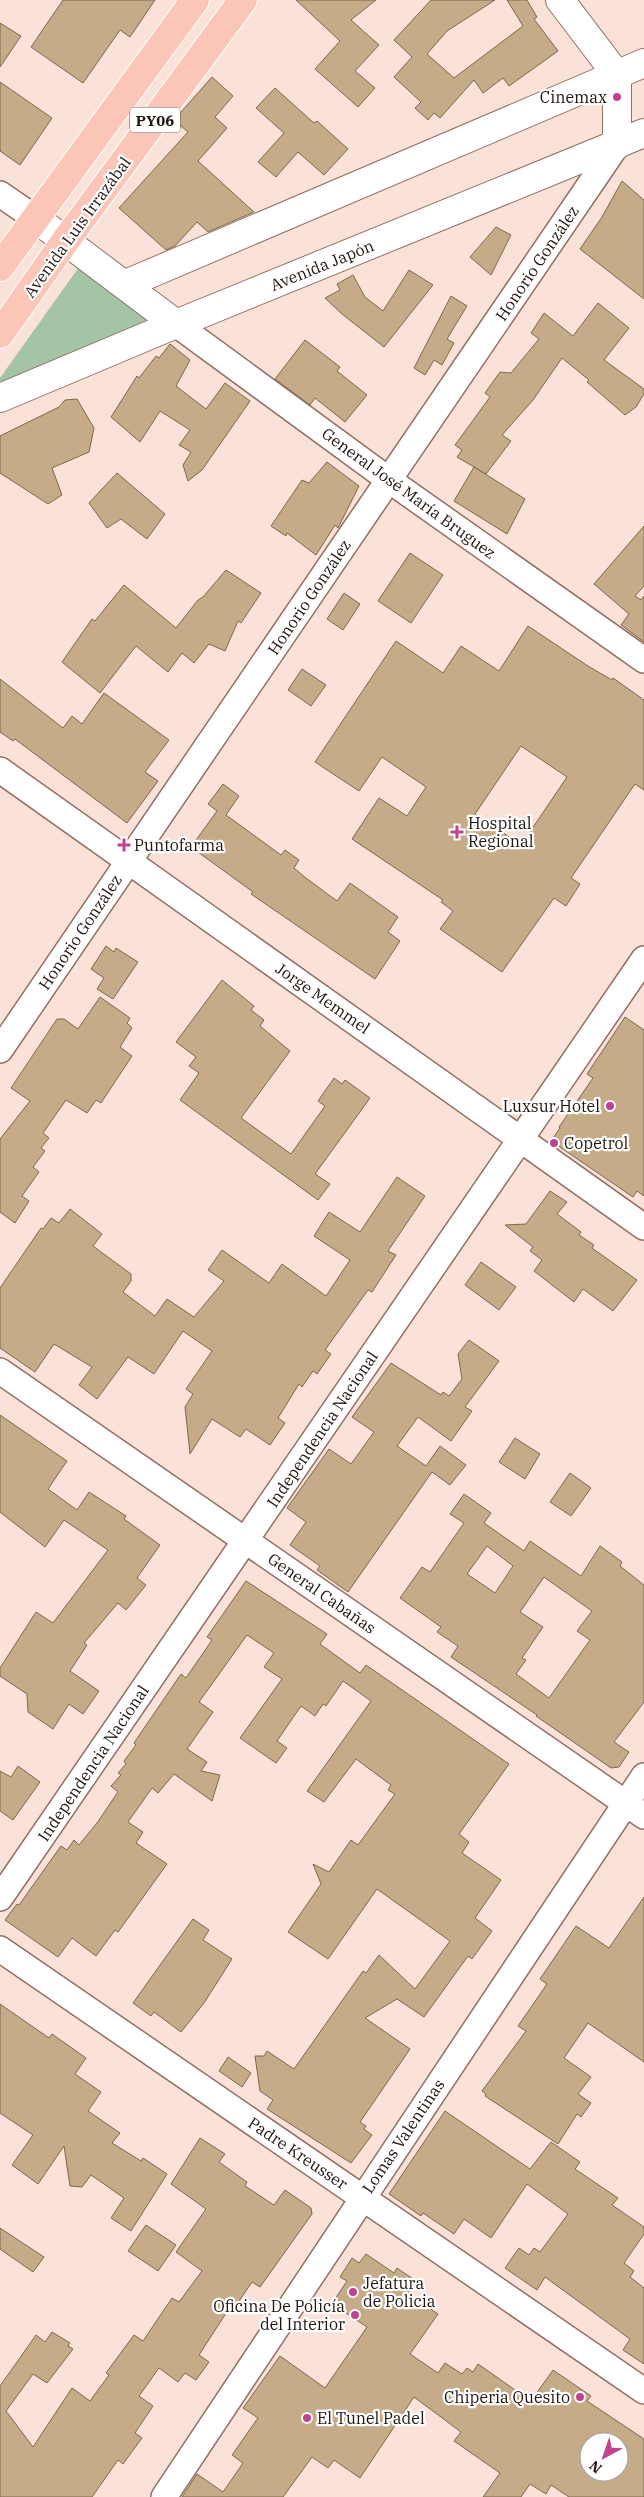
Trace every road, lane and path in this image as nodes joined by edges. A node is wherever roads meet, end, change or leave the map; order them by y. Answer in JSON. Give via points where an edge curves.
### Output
{"nodes":[{"id":1,"x":194,"y":0,"type":"edge"},
{"id":2,"x":244,"y":0,"type":"edge"},
{"id":3,"x":560,"y":0,"type":"edge"},
{"id":4,"x":644,"y":63,"type":"edge"},
{"id":5,"x":617,"y":75,"type":"junction"},
{"id":6,"x":644,"y":133,"type":"edge"},
{"id":7,"x":618,"y":145,"type":"junction"},
{"id":8,"x":0,"y":194,"type":"edge"},
{"id":9,"x":35,"y":218,"type":"junction"},
{"id":10,"x":66,"y":240,"type":"junction"},
{"id":11,"x":0,"y":267,"type":"edge"},
{"id":12,"x":126,"y":284,"type":"junction"},
{"id":13,"x":176,"y":324,"type":"junction"},
{"id":14,"x":0,"y":334,"type":"edge"},
{"id":15,"x":0,"y":398,"type":"edge"},
{"id":16,"x":389,"y":480,"type":"junction"},
{"id":17,"x":644,"y":660,"type":"edge"},
{"id":18,"x":0,"y":770,"type":"edge"},
{"id":19,"x":129,"y":861,"type":"junction"},
{"id":20,"x":644,"y":959,"type":"edge"},
{"id":21,"x":0,"y":1050,"type":"edge"},
{"id":22,"x":521,"y":1138,"type":"junction"},
{"id":23,"x":644,"y":1227,"type":"edge"},
{"id":24,"x":0,"y":1370,"type":"edge"},
{"id":25,"x":246,"y":1540,"type":"junction"},
{"id":26,"x":644,"y":1776,"type":"edge"},
{"id":27,"x":635,"y":1809,"type":"edge"},
{"id":28,"x":0,"y":1898,"type":"edge"},
{"id":29,"x":0,"y":1950,"type":"edge"},
{"id":30,"x":362,"y":2197,"type":"junction"},
{"id":31,"x":644,"y":2392,"type":"edge"},
{"id":32,"x":164,"y":2497,"type":"edge"}],
"edges":[{"from":1,"to":9,"type":"highway","number":"PY06"},
{"from":2,"to":10,"type":"highway","name":"Avenida Luis Irrazábal","number":"PY06"},
{"from":3,"to":5,"type":"main road"},
{"from":4,"to":5,"type":"main road"},
{"from":5,"to":7,"type":"main road"},
{"from":5,"to":12,"type":"main road"},
{"from":6,"to":7,"type":"main road","name":"Avenida Japón"},
{"from":7,"to":13,"type":"main road","name":"Avenida Japón"},
{"from":7,"to":16,"type":"street","name":"Honorio González"},
{"from":8,"to":9,"type":"street"},
{"from":9,"to":10,"type":"main road"},
{"from":9,"to":11,"type":"highway","number":"PY06"},
{"from":10,"to":12,"type":"main road"},
{"from":10,"to":14,"type":"highway","name":"Avenida Luis Irrazábal","number":"PY06"},
{"from":12,"to":13,"type":"main road"},
{"from":13,"to":15,"type":"main road","name":"Avenida Japón"},
{"from":13,"to":16,"type":"street","name":"General José María Bruguez"},
{"from":16,"to":17,"type":"street","name":"General José María Bruguez"},
{"from":16,"to":19,"type":"street","name":"Honorio González"},
{"from":18,"to":19,"type":"street","name":"Jorge Memmel"},
{"from":19,"to":21,"type":"street","name":"Honorio González"},
{"from":19,"to":22,"type":"street","name":"Jorge Memmel"},
{"from":20,"to":22,"type":"street","name":"Independencia Nacional"},
{"from":22,"to":23,"type":"street","name":"Jorge Memmel"},
{"from":22,"to":25,"type":"street","name":"Independencia Nacional"},
{"from":24,"to":25,"type":"street","name":"General Cabañas"},
{"from":25,"to":27,"type":"street","name":"General Cabañas"},
{"from":25,"to":28,"type":"street","name":"Independencia Nacional"},
{"from":26,"to":27,"type":"street","name":"Lomas Valentinas"},
{"from":27,"to":30,"type":"street","name":"Lomas Valentinas"},
{"from":29,"to":30,"type":"street","name":"Padre Kreusser"},
{"from":30,"to":31,"type":"street","name":"Padre Kreusser"},
{"from":30,"to":32,"type":"street","name":"Lomas Valentinas"}]}
